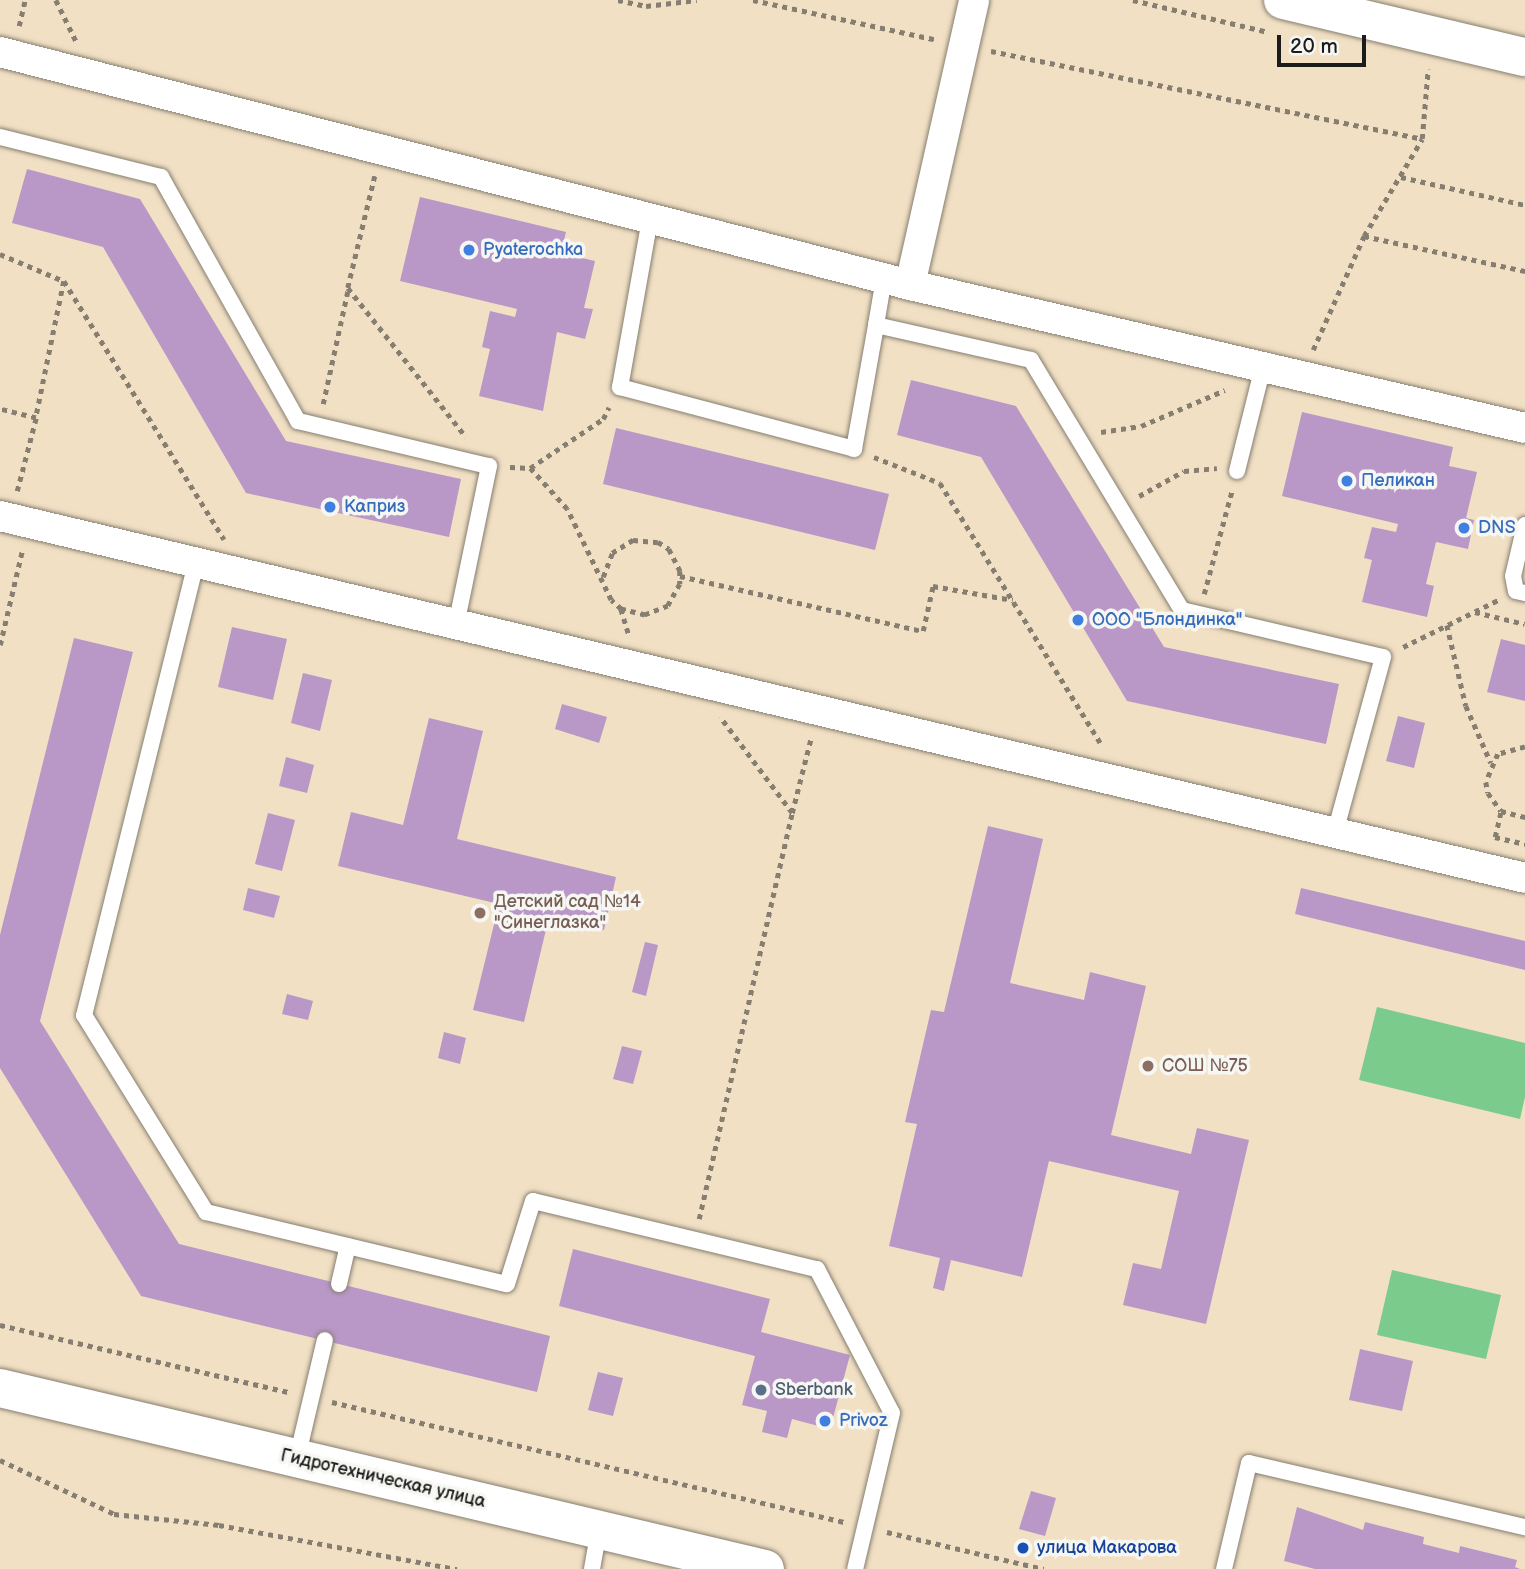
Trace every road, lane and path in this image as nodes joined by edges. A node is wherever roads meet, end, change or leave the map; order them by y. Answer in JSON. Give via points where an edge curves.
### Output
{"nodes":[{"id":1,"x":618,"y":0,"type":"edge"},
{"id":2,"x":697,"y":0,"type":"edge"},
{"id":3,"x":753,"y":0,"type":"edge"},
{"id":4,"x":974,"y":0,"type":"edge"},
{"id":5,"x":1283,"y":0,"type":"edge"},
{"id":6,"x":964,"y":46,"type":"junction"},
{"id":7,"x":0,"y":52,"type":"edge"},
{"id":8,"x":1525,"y":57,"type":"edge"},
{"id":9,"x":1428,"y":69,"type":"dead end"},
{"id":10,"x":0,"y":137,"type":"edge"},
{"id":11,"x":1422,"y":139,"type":"junction"},
{"id":12,"x":381,"y":150,"type":"junction"},
{"id":13,"x":1401,"y":177,"type":"junction"},
{"id":14,"x":1525,"y":205,"type":"edge"},
{"id":15,"x":650,"y":219,"type":"junction"},
{"id":16,"x":1364,"y":236,"type":"junction"},
{"id":17,"x":0,"y":254,"type":"edge"},
{"id":18,"x":1525,"y":271,"type":"edge"},
{"id":19,"x":64,"y":281,"type":"junction"},
{"id":20,"x":897,"y":282,"type":"junction"},
{"id":21,"x":348,"y":288,"type":"junction"},
{"id":22,"x":876,"y":325,"type":"junction"},
{"id":23,"x":1301,"y":376,"type":"junction"},
{"id":24,"x":1260,"y":378,"type":"junction"},
{"id":25,"x":620,"y":387,"type":"junction"},
{"id":26,"x":0,"y":409,"type":"edge"},
{"id":27,"x":36,"y":418,"type":"junction"},
{"id":28,"x":318,"y":426,"type":"junction"},
{"id":29,"x":1525,"y":428,"type":"edge"},
{"id":30,"x":1076,"y":435,"type":"junction"},
{"id":31,"x":853,"y":449,"type":"junction"},
{"id":32,"x":489,"y":466,"type":"junction"},
{"id":33,"x":530,"y":468,"type":"junction"},
{"id":34,"x":1237,"y":471,"type":"junction"},
{"id":35,"x":17,"y":491,"type":"dead end"},
{"id":36,"x":1120,"y":506,"type":"junction"},
{"id":37,"x":0,"y":516,"type":"edge"},
{"id":38,"x":29,"y":523,"type":"junction"},
{"id":39,"x":1525,"y":525,"type":"edge"},
{"id":40,"x":225,"y":540,"type":"dead end"},
{"id":41,"x":196,"y":563,"type":"junction"},
{"id":42,"x":680,"y":576,"type":"junction"},
{"id":43,"x":603,"y":577,"type":"junction"},
{"id":44,"x":1520,"y":592,"type":"edge"},
{"id":45,"x":1014,"y":600,"type":"junction"},
{"id":46,"x":621,"y":609,"type":"junction"},
{"id":47,"x":1474,"y":611,"type":"junction"},
{"id":48,"x":1199,"y":614,"type":"junction"},
{"id":49,"x":1525,"y":624,"type":"edge"},
{"id":50,"x":456,"y":625,"type":"junction"},
{"id":51,"x":1447,"y":625,"type":"junction"},
{"id":52,"x":0,"y":645,"type":"edge"},
{"id":53,"x":1383,"y":657,"type":"junction"},
{"id":54,"x":659,"y":672,"type":"junction"},
{"id":55,"x":713,"y":709,"type":"dead end"},
{"id":56,"x":818,"y":710,"type":"junction"},
{"id":57,"x":1101,"y":744,"type":"dead end"},
{"id":58,"x":1525,"y":747,"type":"edge"},
{"id":59,"x":1491,"y":762,"type":"junction"},
{"id":60,"x":1501,"y":811,"type":"junction"},
{"id":61,"x":792,"y":813,"type":"junction"},
{"id":62,"x":1525,"y":817,"type":"edge"},
{"id":63,"x":1335,"y":833,"type":"junction"},
{"id":64,"x":1495,"y":837,"type":"dead end"},
{"id":65,"x":1525,"y":878,"type":"edge"},
{"id":66,"x":695,"y":1239,"type":"junction"},
{"id":67,"x":348,"y":1246,"type":"junction"},
{"id":68,"x":339,"y":1284,"type":"dead end"},
{"id":69,"x":0,"y":1325,"type":"edge"},
{"id":70,"x":325,"y":1340,"type":"dead end"},
{"id":71,"x":0,"y":1388,"type":"edge"},
{"id":72,"x":312,"y":1397,"type":"junction"},
{"id":73,"x":297,"y":1458,"type":"junction"},
{"id":74,"x":0,"y":1460,"type":"edge"},
{"id":75,"x":865,"y":1527,"type":"junction"},
{"id":76,"x":1525,"y":1527,"type":"edge"},
{"id":77,"x":599,"y":1530,"type":"junction"},
{"id":78,"x":457,"y":1569,"type":"edge"},
{"id":79,"x":592,"y":1569,"type":"edge"},
{"id":80,"x":765,"y":1569,"type":"edge"},
{"id":81,"x":855,"y":1569,"type":"edge"},
{"id":82,"x":1044,"y":1569,"type":"edge"},
{"id":83,"x":1224,"y":1569,"type":"edge"}],
"edges":[{"from":1,"to":2,"type":"path","via":[[646,6]]},
{"from":3,"to":6,"type":"path"},
{"from":4,"to":6,"type":"street"},
{"from":5,"to":8,"type":"main road"},
{"from":6,"to":11,"type":"path"},
{"from":6,"to":20,"type":"street"},
{"from":7,"to":12,"type":"street"},
{"from":9,"to":11,"type":"path"},
{"from":10,"to":28,"type":"lane","via":[[161,177],[298,422]]},
{"from":11,"to":13,"type":"path"},
{"from":12,"to":15,"type":"street"},
{"from":12,"to":21,"type":"path"},
{"from":13,"to":14,"type":"path"},
{"from":13,"to":16,"type":"path"},
{"from":15,"to":20,"type":"street"},
{"from":15,"to":25,"type":"lane"},
{"from":16,"to":18,"type":"path"},
{"from":16,"to":23,"type":"path"},
{"from":17,"to":19,"type":"path"},
{"from":19,"to":27,"type":"path"},
{"from":19,"to":40,"type":"path"},
{"from":20,"to":22,"type":"lane"},
{"from":20,"to":24,"type":"street"},
{"from":21,"to":28,"type":"path"},
{"from":21,"to":32,"type":"path"},
{"from":22,"to":30,"type":"lane","via":[[1031,360]]},
{"from":22,"to":31,"type":"lane"},
{"from":23,"to":24,"type":"street"},
{"from":23,"to":29,"type":"street"},
{"from":24,"to":30,"type":"path","via":[[1196,399],[1141,426]]},
{"from":24,"to":34,"type":"lane"},
{"from":25,"to":31,"type":"lane"},
{"from":25,"to":33,"type":"path","via":[[603,419]]},
{"from":26,"to":27,"type":"path"},
{"from":27,"to":35,"type":"path"},
{"from":28,"to":32,"type":"lane"},
{"from":30,"to":36,"type":"lane"},
{"from":31,"to":45,"type":"path","via":[[940,484]]},
{"from":32,"to":33,"type":"path"},
{"from":32,"to":50,"type":"lane"},
{"from":33,"to":43,"type":"path","via":[[567,509]]},
{"from":34,"to":36,"type":"path","via":[[1204,466],[1184,471]]},
{"from":34,"to":48,"type":"path"},
{"from":36,"to":48,"type":"lane","via":[[1182,610]]},
{"from":37,"to":38,"type":"street"},
{"from":38,"to":41,"type":"street"},
{"from":38,"to":52,"type":"path"},
{"from":39,"to":44,"type":"lane","via":[[1515,564]]},
{"from":41,"to":50,"type":"street"},
{"from":41,"to":67,"type":"lane","via":[[84,1015],[206,1212]]},
{"from":42,"to":43,"type":"path","via":[[669,549],[646,539],[621,544],[612,553]]},
{"from":42,"to":45,"type":"path","via":[[923,631],[933,586]]},
{"from":42,"to":46,"type":"path","via":[[676,596],[657,612],[632,614]]},
{"from":43,"to":46,"type":"path","via":[[611,600]]},
{"from":44,"to":47,"type":"path"},
{"from":45,"to":57,"type":"path"},
{"from":46,"to":54,"type":"path","via":[[628,634]]},
{"from":47,"to":49,"type":"path"},
{"from":47,"to":51,"type":"path"},
{"from":48,"to":53,"type":"lane"},
{"from":50,"to":54,"type":"street"},
{"from":51,"to":53,"type":"path"},
{"from":51,"to":59,"type":"path","via":[[1466,706]]},
{"from":53,"to":63,"type":"lane"},
{"from":54,"to":56,"type":"street"},
{"from":55,"to":61,"type":"path"},
{"from":56,"to":61,"type":"path"},
{"from":56,"to":63,"type":"street"},
{"from":58,"to":59,"type":"path","via":[[1507,749]]},
{"from":59,"to":60,"type":"path","via":[[1488,793]]},
{"from":60,"to":62,"type":"path"},
{"from":60,"to":64,"type":"path"},
{"from":61,"to":66,"type":"path"},
{"from":63,"to":65,"type":"street"},
{"from":66,"to":67,"type":"lane","via":[[533,1201],[507,1284]]},
{"from":66,"to":75,"type":"lane","via":[[817,1269],[892,1413]]},
{"from":67,"to":68,"type":"lane"},
{"from":69,"to":72,"type":"path"},
{"from":70,"to":72,"type":"lane"},
{"from":71,"to":73,"type":"main road","name":"Гидротехническая улица"},
{"from":72,"to":73,"type":"lane"},
{"from":72,"to":75,"type":"path"},
{"from":73,"to":77,"type":"main road","name":"Гидротехническая улица"},
{"from":74,"to":78,"type":"path","via":[[114,1514],[219,1525]]},
{"from":75,"to":81,"type":"lane"},
{"from":75,"to":82,"type":"path"},
{"from":76,"to":83,"type":"lane","via":[[1249,1463]]},
{"from":77,"to":79,"type":"lane"},
{"from":77,"to":80,"type":"main road","name":"Гидротехническая улица"}]}
